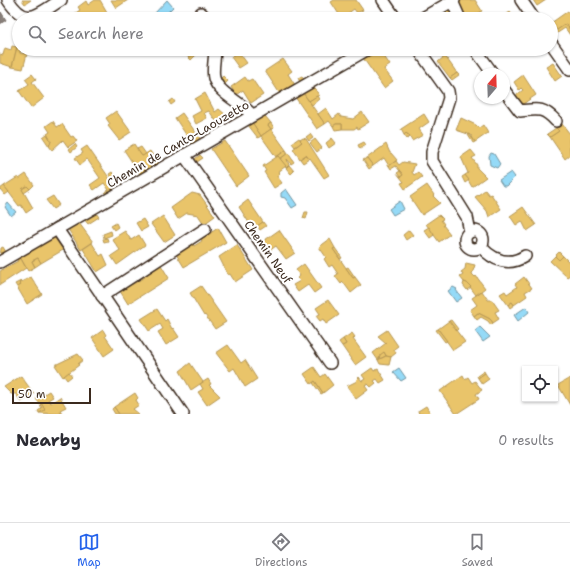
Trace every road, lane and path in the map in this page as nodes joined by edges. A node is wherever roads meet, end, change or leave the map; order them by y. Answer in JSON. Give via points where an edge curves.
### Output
{"nodes":[{"id":1,"x":8,"y":0,"type":"edge"},
{"id":2,"x":61,"y":0,"type":"edge"},
{"id":3,"x":383,"y":0,"type":"edge"},
{"id":4,"x":521,"y":0,"type":"edge"},
{"id":5,"x":449,"y":1,"type":"edge"},
{"id":6,"x":15,"y":12,"type":"edge"},
{"id":7,"x":42,"y":12,"type":"edge"},
{"id":8,"x":391,"y":12,"type":"edge"},
{"id":9,"x":432,"y":12,"type":"edge"},
{"id":10,"x":456,"y":12,"type":"edge"},
{"id":11,"x":529,"y":12,"type":"edge"},
{"id":12,"x":558,"y":53,"type":"edge"},
{"id":13,"x":215,"y":56,"type":"edge"},
{"id":14,"x":356,"y":56,"type":"edge"},
{"id":15,"x":423,"y":56,"type":"edge"},
{"id":16,"x":480,"y":56,"type":"edge"},
{"id":17,"x":489,"y":68,"type":"edge"},
{"id":18,"x":570,"y":70,"type":"edge"},
{"id":19,"x":510,"y":98,"type":"edge"},
{"id":20,"x":252,"y":116,"type":"junction"},
{"id":21,"x":556,"y":122,"type":"dead end"},
{"id":22,"x":184,"y":155,"type":"junction"},
{"id":23,"x":205,"y":228,"type":"dead end"},
{"id":24,"x":57,"y":229,"type":"junction"},
{"id":25,"x":525,"y":256,"type":"dead end"},
{"id":26,"x":0,"y":262,"type":"edge"},
{"id":27,"x":102,"y":296,"type":"junction"},
{"id":28,"x":330,"y":363,"type":"dead end"},
{"id":29,"x":183,"y":414,"type":"edge"}],
"edges":[{"from":1,"to":6,"type":"street"},
{"from":2,"to":7,"type":"street"},
{"from":3,"to":8,"type":"street"},
{"from":4,"to":11,"type":"street"},
{"from":5,"to":9,"type":"street"},
{"from":5,"to":10,"type":"street"},
{"from":12,"to":18,"type":"street"},
{"from":13,"to":20,"type":"street","via":[[214,77],[218,86],[244,106]]},
{"from":14,"to":20,"type":"street","name":"Chemin de Canto-Laouzetto"},
{"from":15,"to":25,"type":"street","via":[[448,91],[449,98],[432,152],[432,161],[467,217],[470,232],[477,231],[482,235],[481,247],[490,257],[519,260]]},
{"from":16,"to":17,"type":"street"},
{"from":19,"to":21,"type":"street","via":[[520,112],[537,109],[547,112]]},
{"from":20,"to":22,"type":"street","name":"Chemin de Canto-Laouzetto"},
{"from":22,"to":24,"type":"street","name":"Chemin de Canto-Laouzetto"},
{"from":22,"to":28,"type":"street","name":"Chemin Neuf"},
{"from":23,"to":27,"type":"street"},
{"from":24,"to":26,"type":"street","name":"Chemin de Canto-Laouzetto"},
{"from":24,"to":27,"type":"street"},
{"from":27,"to":29,"type":"street"}]}
